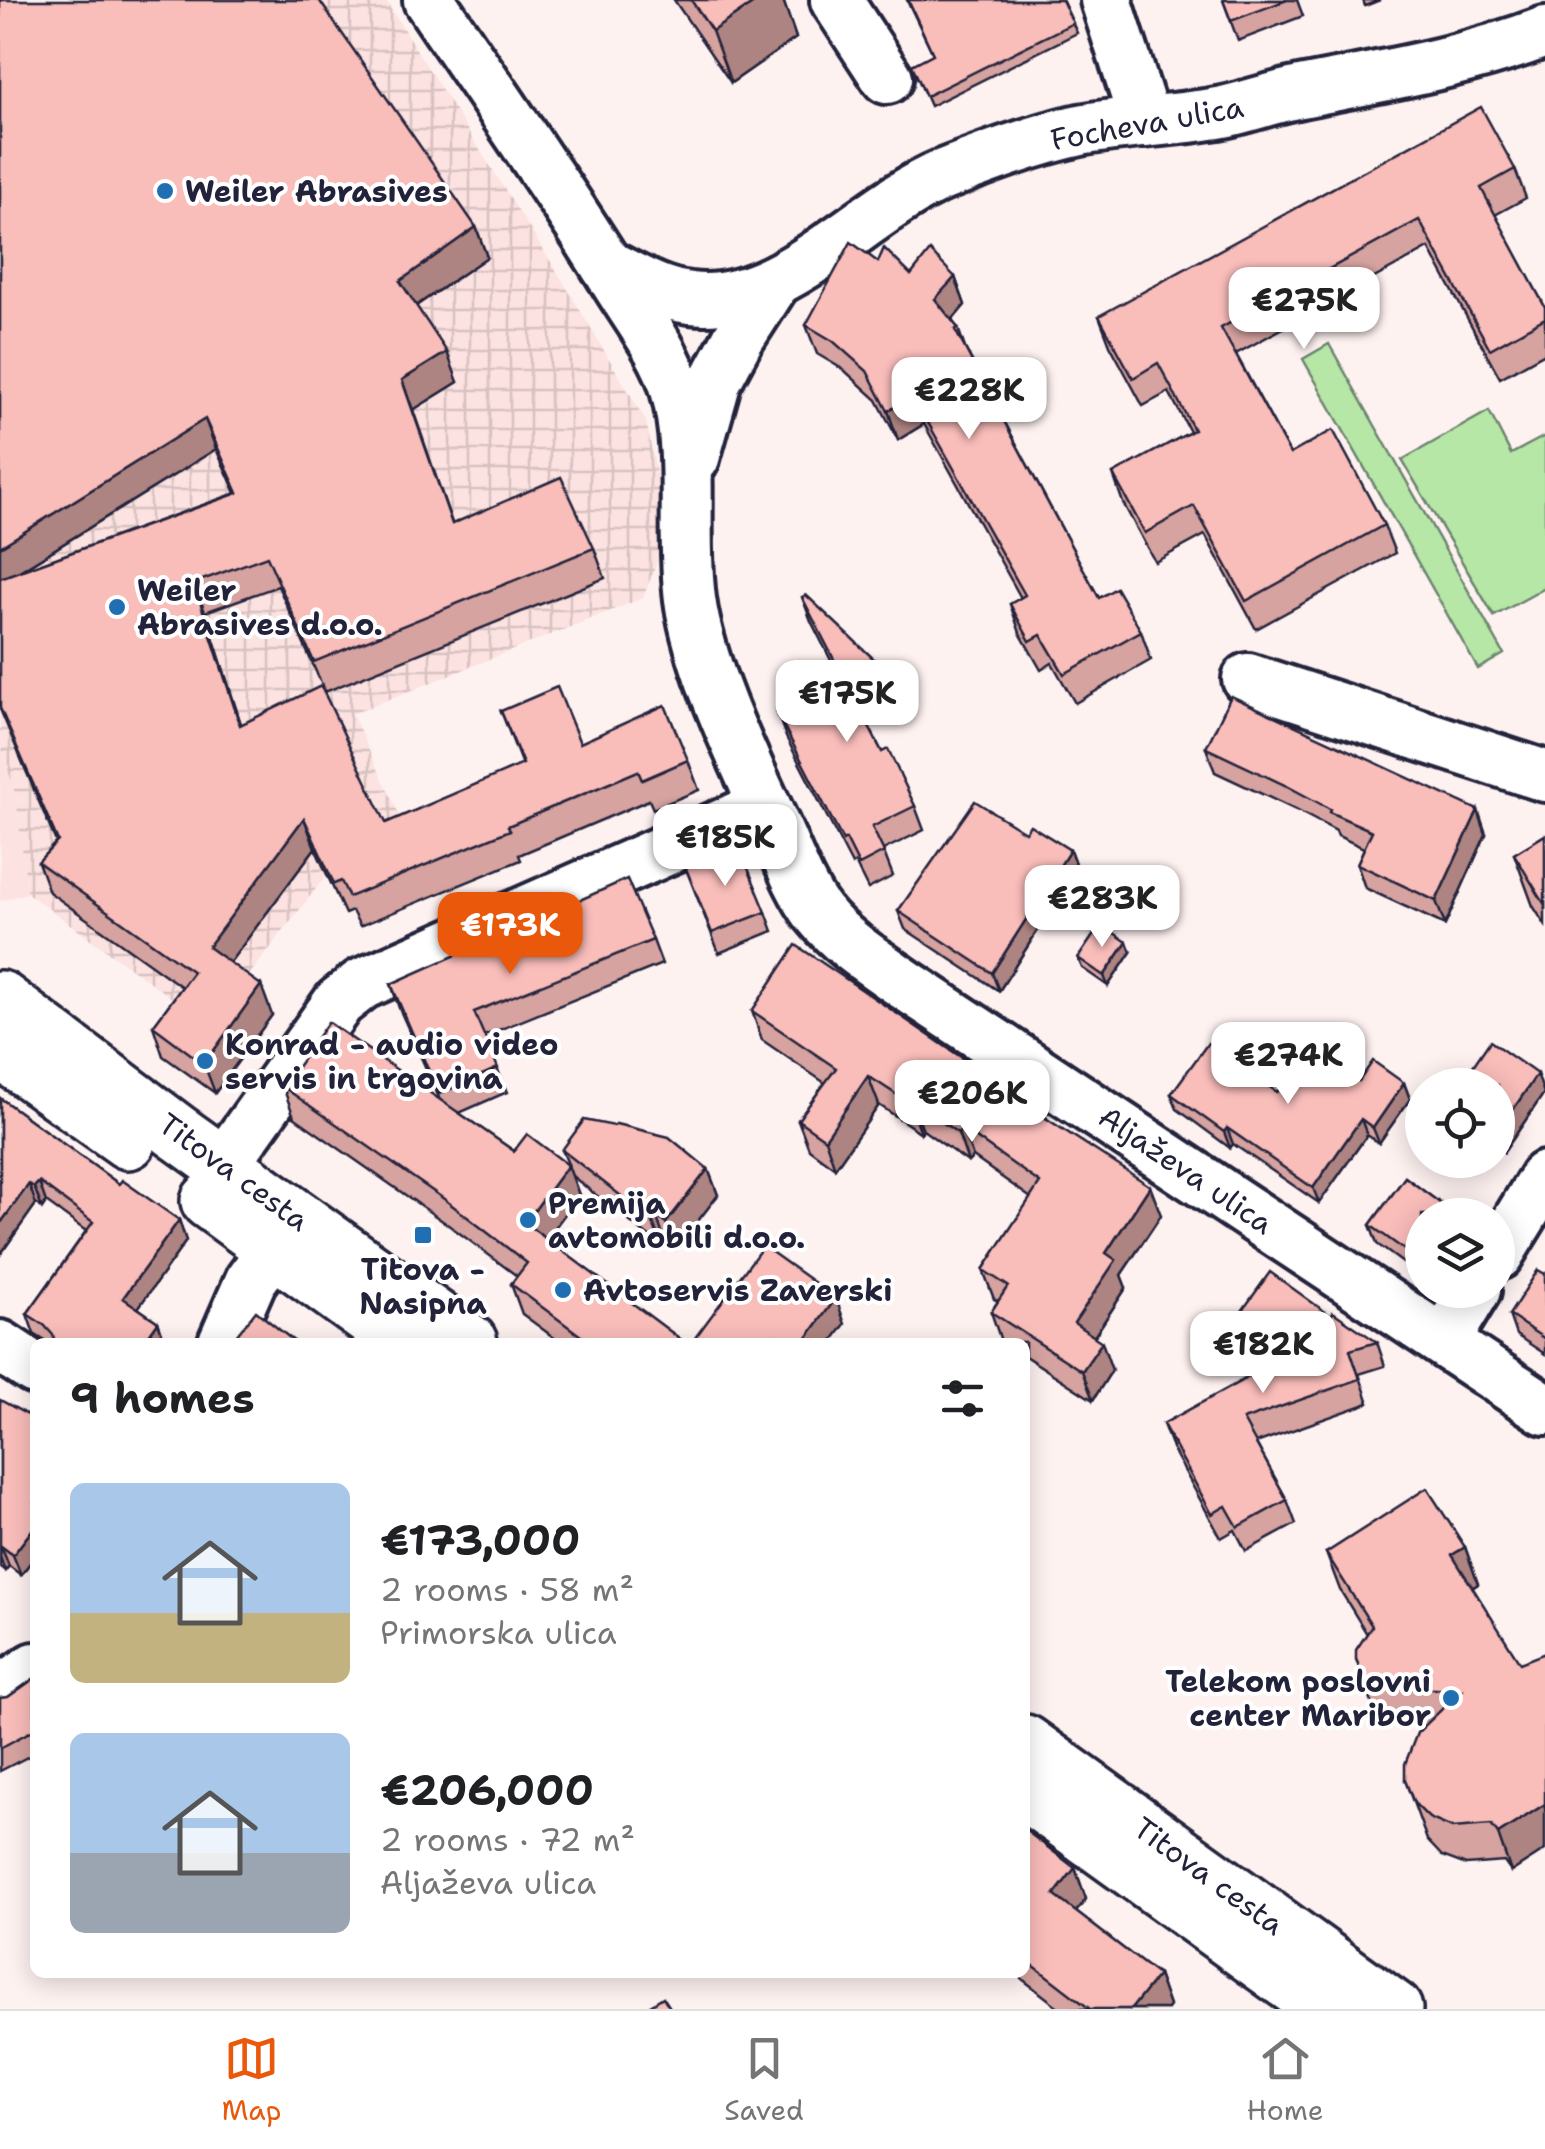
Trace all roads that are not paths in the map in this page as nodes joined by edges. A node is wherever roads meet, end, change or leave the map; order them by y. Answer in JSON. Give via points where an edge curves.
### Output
{"nodes":[{"id":1,"x":429,"y":0,"type":"edge"},
{"id":2,"x":836,"y":0,"type":"edge"},
{"id":3,"x":1106,"y":0,"type":"edge"},
{"id":4,"x":1545,"y":32,"type":"edge"},
{"id":5,"x":887,"y":78,"type":"dead end"},
{"id":6,"x":1146,"y":122,"type":"junction"},
{"id":7,"x":606,"y":264,"type":"junction"},
{"id":8,"x":774,"y":283,"type":"junction"},
{"id":9,"x":689,"y":478,"type":"junction"},
{"id":10,"x":1248,"y":680,"type":"dead end"},
{"id":11,"x":1545,"y":776,"type":"edge"},
{"id":12,"x":765,"y":806,"type":"junction"},
{"id":13,"x":0,"y":999,"type":"edge"},
{"id":14,"x":0,"y":1050,"type":"edge"},
{"id":15,"x":223,"y":1165,"type":"junction"},
{"id":16,"x":1545,"y":1177,"type":"edge"},
{"id":17,"x":1515,"y":1226,"type":"edge"},
{"id":18,"x":274,"y":1249,"type":"junction"},
{"id":19,"x":1464,"y":1308,"type":"edge"},
{"id":20,"x":226,"y":1338,"type":"edge"},
{"id":21,"x":397,"y":1338,"type":"edge"},
{"id":22,"x":464,"y":1338,"type":"edge"},
{"id":23,"x":1444,"y":1341,"type":"junction"},
{"id":24,"x":0,"y":1346,"type":"edge"},
{"id":25,"x":30,"y":1366,"type":"edge"},
{"id":26,"x":1545,"y":1409,"type":"edge"},
{"id":27,"x":30,"y":1671,"type":"edge"},
{"id":28,"x":0,"y":1692,"type":"edge"},
{"id":29,"x":1030,"y":1747,"type":"edge"},
{"id":30,"x":1030,"y":1796,"type":"edge"},
{"id":31,"x":1326,"y":2009,"type":"edge"},
{"id":32,"x":1394,"y":2009,"type":"edge"}],
"edges":[{"from":1,"to":7,"type":"street","name":"Aljaževa ulica"},
{"from":2,"to":5,"type":"street"},
{"from":3,"to":6,"type":"street"},
{"from":4,"to":6,"type":"street","name":"Focheva ulica","via":[[1400,75]]},
{"from":6,"to":8,"type":"street","name":"Focheva ulica","via":[[1080,130],[939,177]]},
{"from":7,"to":8,"type":"street","name":"Focheva ulica","via":[[658,291],[691,299]]},
{"from":7,"to":9,"type":"street","name":"Aljaževa ulica","via":[[676,386]]},
{"from":8,"to":9,"type":"street","name":"Aljaževa ulica","via":[[716,380]]},
{"from":9,"to":12,"type":"street","name":"Aljaževa ulica","via":[[690,603],[707,668]]},
{"from":10,"to":11,"type":"street"},
{"from":12,"to":15,"type":"street","via":[[362,984],[339,1002]]},
{"from":12,"to":23,"type":"street","name":"Aljaževa ulica","via":[[818,913],[852,946]]},
{"from":13,"to":15,"type":"main road","name":"Titova cesta"},
{"from":14,"to":18,"type":"main road","name":"Titova cesta"},
{"from":15,"to":22,"type":"main road","name":"Titova cesta"},
{"from":16,"to":17,"type":"street"},
{"from":18,"to":20,"type":"street","via":[[251,1280]]},
{"from":18,"to":21,"type":"main road","name":"Titova cesta"},
{"from":19,"to":23,"type":"street"},
{"from":23,"to":26,"type":"street","name":"Aljaževa ulica"},
{"from":24,"to":25,"type":"street"},
{"from":27,"to":28,"type":"street"},
{"from":29,"to":32,"type":"main road","name":"Titova cesta"},
{"from":30,"to":31,"type":"main road","name":"Titova cesta"}]}
